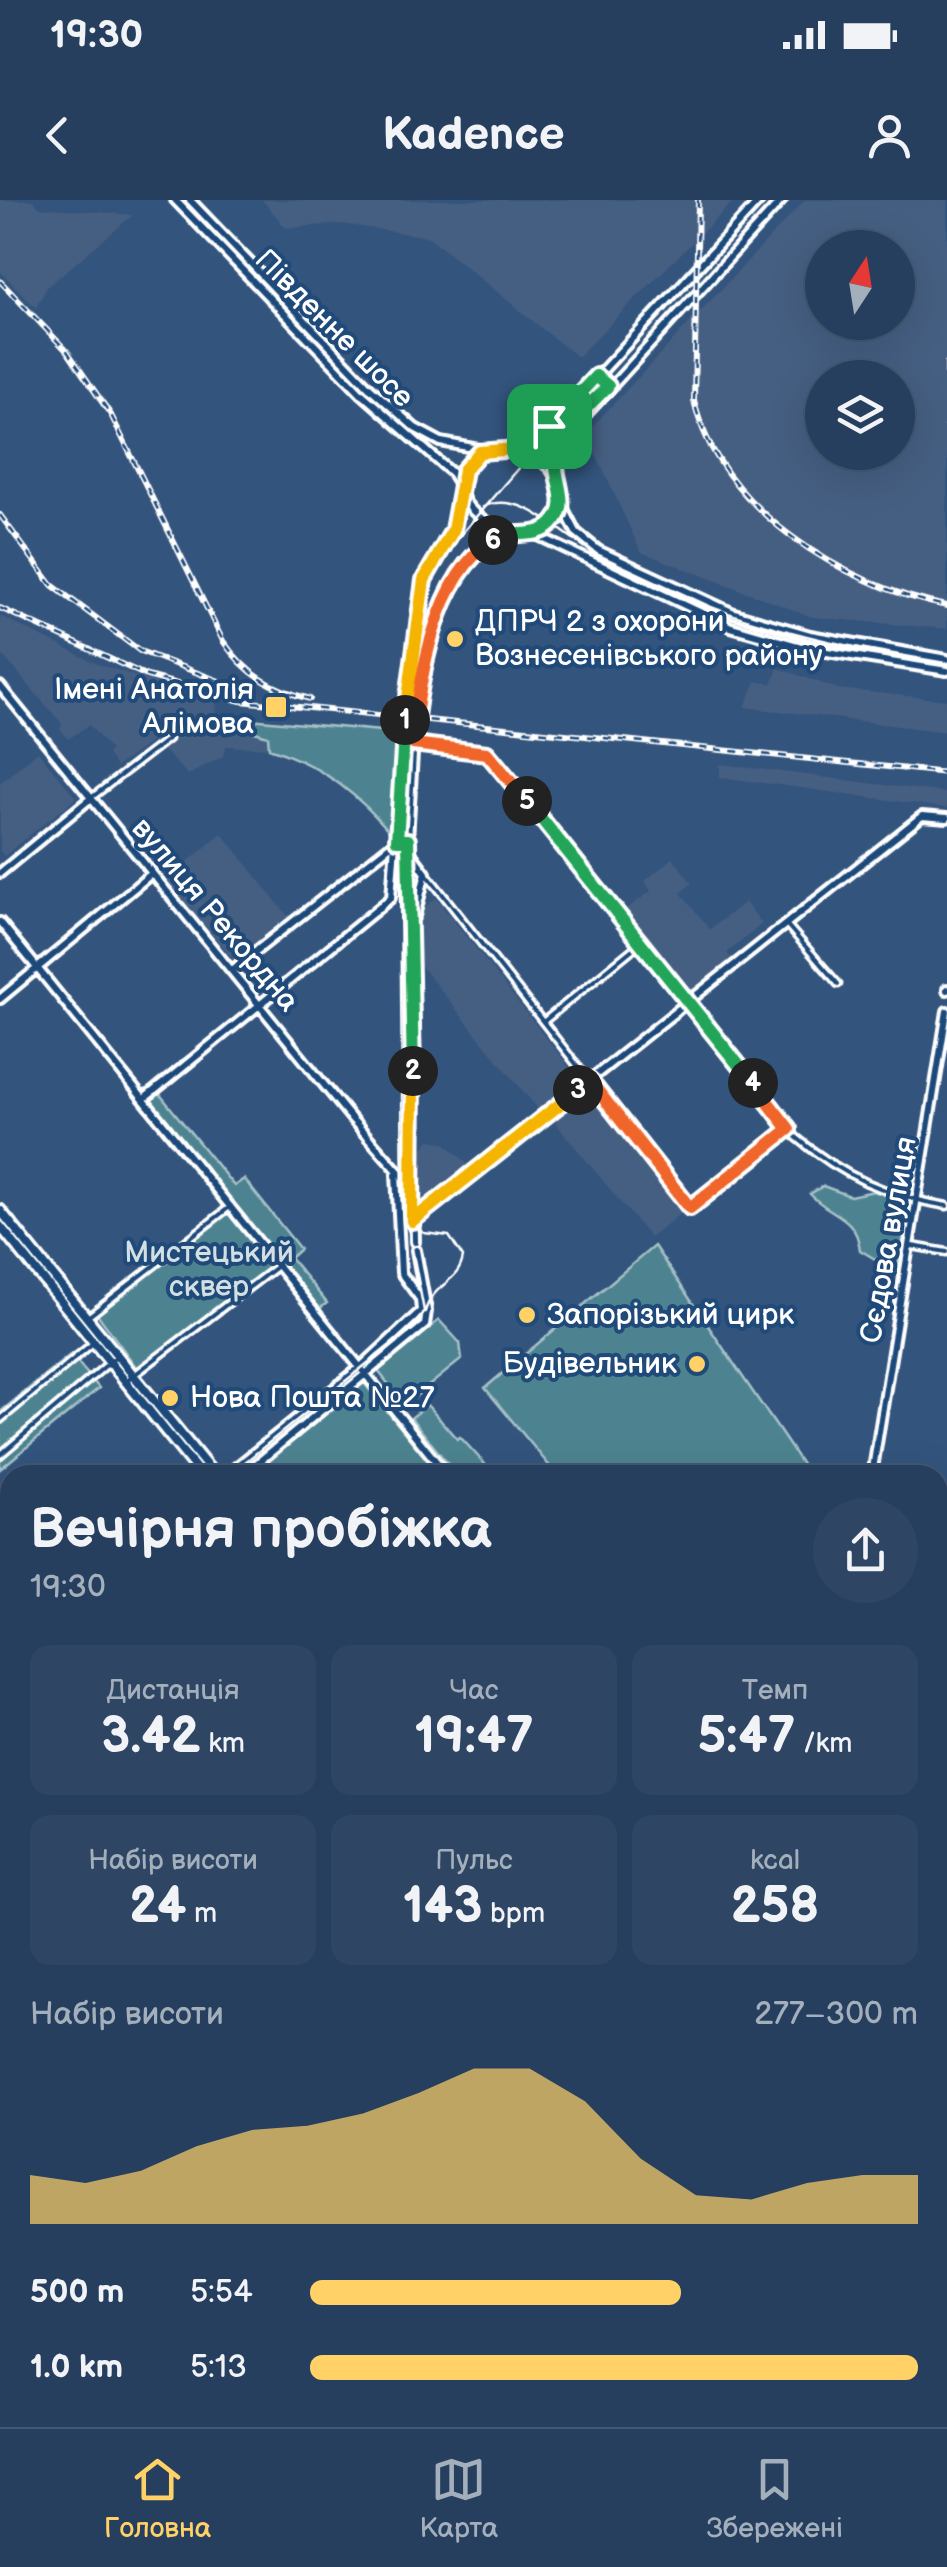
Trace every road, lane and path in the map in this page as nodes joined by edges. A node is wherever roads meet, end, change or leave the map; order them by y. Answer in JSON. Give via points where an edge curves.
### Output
{"nodes":[{"id":1,"x":174,"y":200,"type":"edge"},
{"id":2,"x":190,"y":200,"type":"edge"},
{"id":3,"x":760,"y":200,"type":"edge"},
{"id":4,"x":782,"y":200,"type":"edge"},
{"id":5,"x":270,"y":284,"type":"junction"},
{"id":6,"x":261,"y":291,"type":"junction"},
{"id":7,"x":596,"y":376,"type":"junction"},
{"id":8,"x":608,"y":386,"type":"junction"},
{"id":9,"x":516,"y":449,"type":"junction"},
{"id":10,"x":484,"y":450,"type":"junction"},
{"id":11,"x":558,"y":480,"type":"junction"},
{"id":12,"x":462,"y":489,"type":"junction"},
{"id":13,"x":562,"y":505,"type":"junction"},
{"id":14,"x":518,"y":533,"type":"junction"},
{"id":15,"x":534,"y":534,"type":"junction"},
{"id":16,"x":947,"y":659,"type":"edge"},
{"id":17,"x":947,"y":671,"type":"edge"},
{"id":18,"x":0,"y":686,"type":"edge"},
{"id":19,"x":168,"y":739,"type":"dead end"},
{"id":20,"x":413,"y":740,"type":"junction"},
{"id":21,"x":91,"y":798,"type":"junction"},
{"id":22,"x":947,"y":818,"type":"edge"},
{"id":23,"x":397,"y":840,"type":"junction"},
{"id":24,"x":408,"y":840,"type":"junction"},
{"id":25,"x":408,"y":849,"type":"junction"},
{"id":26,"x":0,"y":873,"type":"edge"},
{"id":27,"x":426,"y":873,"type":"junction"},
{"id":28,"x":151,"y":874,"type":"junction"},
{"id":29,"x":0,"y":922,"type":"edge"},
{"id":30,"x":412,"y":922,"type":"junction"},
{"id":31,"x":786,"y":924,"type":"junction"},
{"id":32,"x":640,"y":943,"type":"junction"},
{"id":33,"x":37,"y":968,"type":"junction"},
{"id":34,"x":232,"y":970,"type":"junction"},
{"id":35,"x":838,"y":984,"type":"dead end"},
{"id":36,"x":0,"y":999,"type":"edge"},
{"id":37,"x":688,"y":1002,"type":"junction"},
{"id":38,"x":261,"y":1006,"type":"junction"},
{"id":39,"x":947,"y":1011,"type":"edge"},
{"id":40,"x":543,"y":1022,"type":"junction"},
{"id":41,"x":945,"y":1041,"type":"edge"},
{"id":42,"x":590,"y":1081,"type":"junction"},
{"id":43,"x":144,"y":1098,"type":"junction"},
{"id":44,"x":789,"y":1129,"type":"junction"},
{"id":45,"x":396,"y":1172,"type":"junction"},
{"id":46,"x":414,"y":1189,"type":"junction"},
{"id":47,"x":919,"y":1202,"type":"junction"},
{"id":48,"x":232,"y":1206,"type":"junction"},
{"id":49,"x":947,"y":1206,"type":"edge"},
{"id":50,"x":0,"y":1210,"type":"edge"},
{"id":51,"x":412,"y":1221,"type":"junction"},
{"id":52,"x":0,"y":1226,"type":"edge"},
{"id":53,"x":912,"y":1246,"type":"junction"},
{"id":54,"x":947,"y":1252,"type":"edge"},
{"id":55,"x":279,"y":1264,"type":"junction"},
{"id":56,"x":424,"y":1311,"type":"junction"},
{"id":57,"x":87,"y":1317,"type":"junction"},
{"id":58,"x":78,"y":1324,"type":"junction"},
{"id":59,"x":98,"y":1339,"type":"junction"},
{"id":60,"x":114,"y":1360,"type":"junction"},
{"id":61,"x":362,"y":1366,"type":"junction"},
{"id":62,"x":368,"y":1374,"type":"junction"},
{"id":63,"x":133,"y":1376,"type":"junction"},
{"id":64,"x":125,"y":1382,"type":"junction"},
{"id":65,"x":0,"y":1420,"type":"edge"},
{"id":66,"x":0,"y":1455,"type":"edge"},
{"id":67,"x":194,"y":1465,"type":"edge"},
{"id":68,"x":206,"y":1465,"type":"edge"},
{"id":69,"x":238,"y":1465,"type":"edge"},
{"id":70,"x":255,"y":1465,"type":"edge"},
{"id":71,"x":439,"y":1465,"type":"edge"},
{"id":72,"x":874,"y":1465,"type":"edge"}],
"edges":[{"from":1,"to":6,"type":"main road","name":"Південне шосе"},
{"from":2,"to":5,"type":"main road","name":"Південне шосе"},
{"from":3,"to":7,"type":"main road"},
{"from":4,"to":8,"type":"main road"},
{"from":5,"to":6,"type":"main road"},
{"from":5,"to":10,"type":"main road","name":"Південне шосе","via":[[415,428],[440,442]]},
{"from":6,"to":12,"type":"main road","name":"Південне шосе"},
{"from":7,"to":8,"type":"main road"},
{"from":7,"to":9,"type":"main road","via":[[534,440]]},
{"from":8,"to":11,"type":"main road","via":[[560,443]]},
{"from":9,"to":10,"type":"main road"},
{"from":9,"to":11,"type":"main road","via":[[536,456]]},
{"from":10,"to":12,"type":"main road","via":[[464,470]]},
{"from":11,"to":13,"type":"main road"},
{"from":12,"to":14,"type":"main road","via":[[482,521]]},
{"from":12,"to":23,"type":"main road","bridge":true,"via":[[453,530],[424,580]]},
{"from":13,"to":15,"type":"main road","via":[[552,525]]},
{"from":13,"to":16,"type":"main road","via":[[576,532],[598,550],[734,613],[810,635]]},
{"from":14,"to":15,"type":"main road"},
{"from":14,"to":20,"type":"main road","bridge":true,"via":[[484,546],[439,615]]},
{"from":15,"to":17,"type":"main road","via":[[731,626],[808,649]]},
{"from":18,"to":21,"type":"main road","name":"вулиця Рекордна"},
{"from":19,"to":21,"type":"street"},
{"from":20,"to":24,"type":"main road"},
{"from":20,"to":32,"type":"street","via":[[487,753]]},
{"from":21,"to":26,"type":"main road"},
{"from":21,"to":28,"type":"main road","name":"вулиця Рекордна"},
{"from":22,"to":31,"type":"main road","via":[[922,816]]},
{"from":23,"to":24,"type":"main road"},
{"from":23,"to":34,"type":"main road"},
{"from":23,"to":38,"type":"main road","via":[[392,898]]},
{"from":24,"to":25,"type":"main road"},
{"from":25,"to":27,"type":"main road"},
{"from":25,"to":30,"type":"main road"},
{"from":27,"to":30,"type":"main road"},
{"from":27,"to":40,"type":"street"},
{"from":28,"to":33,"type":"main road"},
{"from":28,"to":34,"type":"main road","name":"вулиця Рекордна"},
{"from":29,"to":33,"type":"main road"},
{"from":30,"to":46,"type":"main road"},
{"from":31,"to":35,"type":"street"},
{"from":31,"to":37,"type":"main road"},
{"from":32,"to":37,"type":"street"},
{"from":32,"to":40,"type":"street"},
{"from":33,"to":36,"type":"main road"},
{"from":33,"to":43,"type":"main road"},
{"from":34,"to":38,"type":"main road","name":"вулиця Рекордна"},
{"from":37,"to":42,"type":"main road"},
{"from":37,"to":44,"type":"street"},
{"from":38,"to":43,"type":"main road"},
{"from":38,"to":45,"type":"main road","name":"вулиця Рекордна"},
{"from":39,"to":41,"type":"main road","name":"Сєдова вулиця"},
{"from":40,"to":42,"type":"street"},
{"from":41,"to":47,"type":"main road","name":"Сєдова вулиця"},
{"from":42,"to":44,"type":"street","via":[[690,1208]]},
{"from":42,"to":51,"type":"main road"},
{"from":43,"to":48,"type":"main road"},
{"from":44,"to":47,"type":"street","via":[[835,1170]]},
{"from":45,"to":46,"type":"main road","name":"вулиця Рекордна"},
{"from":45,"to":56,"type":"main road","via":[[401,1273]]},
{"from":46,"to":51,"type":"main road"},
{"from":47,"to":49,"type":"street"},
{"from":47,"to":53,"type":"main road","name":"Сєдова вулиця"},
{"from":48,"to":55,"type":"main road"},
{"from":48,"to":57,"type":"street"},
{"from":50,"to":57,"type":"main road"},
{"from":51,"to":56,"type":"main road"},
{"from":52,"to":58,"type":"main road"},
{"from":53,"to":54,"type":"street"},
{"from":53,"to":72,"type":"main road","name":"Сєдова вулиця"},
{"from":55,"to":61,"type":"main road"},
{"from":55,"to":63,"type":"street"},
{"from":56,"to":61,"type":"main road"},
{"from":56,"to":62,"type":"main road","via":[[425,1324]]},
{"from":57,"to":58,"type":"street"},
{"from":57,"to":59,"type":"main road"},
{"from":58,"to":59,"type":"main road"},
{"from":59,"to":60,"type":"main road"},
{"from":59,"to":65,"type":"street"},
{"from":60,"to":63,"type":"main road"},
{"from":60,"to":64,"type":"main road"},
{"from":60,"to":66,"type":"street"},
{"from":61,"to":62,"type":"main road"},
{"from":61,"to":69,"type":"main road"},
{"from":62,"to":70,"type":"main road"},
{"from":62,"to":71,"type":"main road"},
{"from":63,"to":64,"type":"street"},
{"from":63,"to":68,"type":"main road"},
{"from":64,"to":67,"type":"main road"}]}
